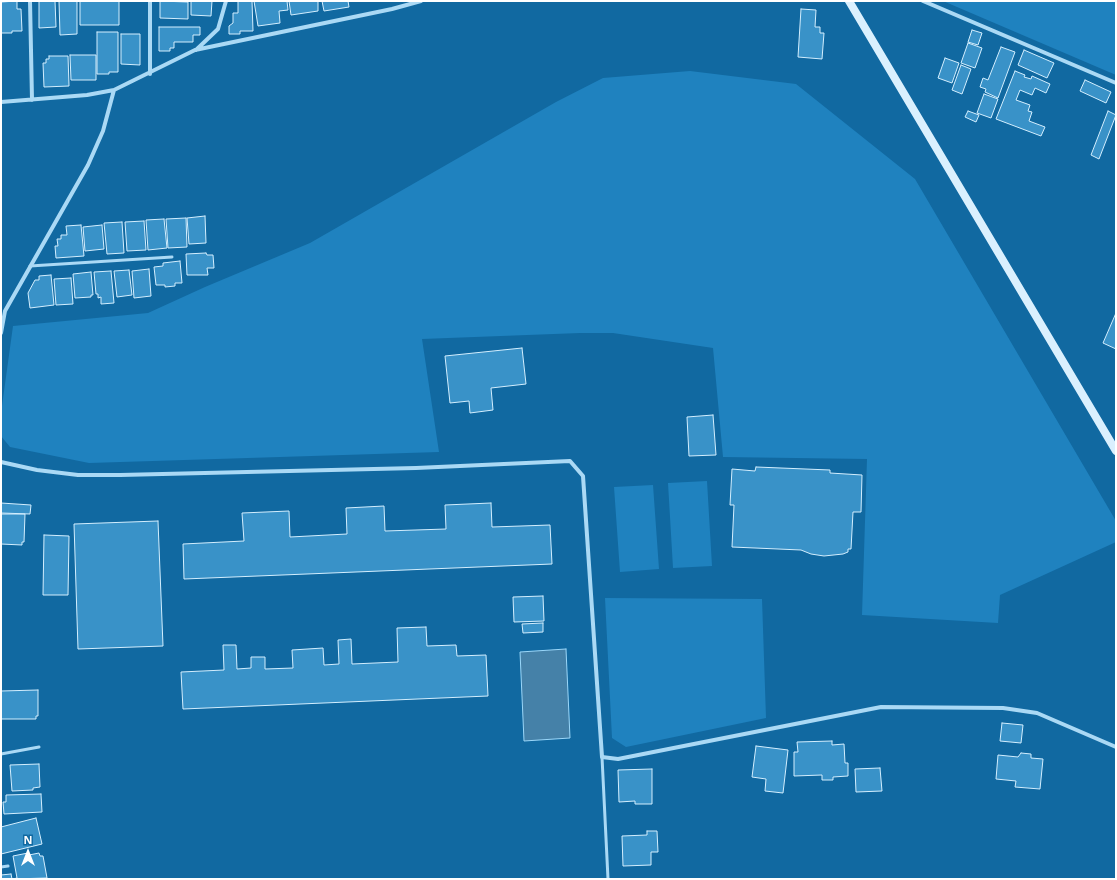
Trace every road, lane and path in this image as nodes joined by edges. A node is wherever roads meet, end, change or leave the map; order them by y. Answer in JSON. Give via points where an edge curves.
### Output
{"nodes":[{"id":1,"x":30,"y":1,"type":"edge"},
{"id":2,"x":150,"y":1,"type":"edge"},
{"id":3,"x":226,"y":1,"type":"edge"},
{"id":4,"x":421,"y":1,"type":"edge"},
{"id":5,"x":849,"y":1,"type":"edge"},
{"id":6,"x":923,"y":1,"type":"edge"},
{"id":7,"x":195,"y":50,"type":"junction"},
{"id":8,"x":150,"y":74,"type":"junction"},
{"id":9,"x":1116,"y":83,"type":"edge"},
{"id":10,"x":114,"y":90,"type":"junction"},
{"id":11,"x":32,"y":100,"type":"junction"},
{"id":12,"x":1,"y":102,"type":"edge"},
{"id":13,"x":172,"y":257,"type":"dead end"},
{"id":14,"x":30,"y":266,"type":"junction"},
{"id":15,"x":1,"y":333,"type":"edge"},
{"id":16,"x":1116,"y":450,"type":"edge"},
{"id":17,"x":1,"y":462,"type":"edge"},
{"id":18,"x":39,"y":747,"type":"dead end"},
{"id":19,"x":1116,"y":747,"type":"edge"},
{"id":20,"x":1,"y":754,"type":"edge"},
{"id":21,"x":602,"y":757,"type":"junction"},
{"id":22,"x":8,"y":866,"type":"dead end"},
{"id":23,"x":1,"y":868,"type":"edge"},
{"id":24,"x":608,"y":879,"type":"edge"}],
"edges":[{"from":1,"to":11,"type":"street"},
{"from":2,"to":8,"type":"street"},
{"from":3,"to":7,"type":"street","via":[[218,29]]},
{"from":4,"to":7,"type":"street"},
{"from":5,"to":16,"type":"street"},
{"from":6,"to":9,"type":"street"},
{"from":7,"to":8,"type":"street"},
{"from":8,"to":10,"type":"street"},
{"from":10,"to":11,"type":"street"},
{"from":10,"to":14,"type":"street","via":[[103,131],[88,164]]},
{"from":11,"to":12,"type":"street"},
{"from":13,"to":14,"type":"lane"},
{"from":14,"to":15,"type":"street","via":[[5,311]]},
{"from":17,"to":21,"type":"street","via":[[64,473],[120,475],[416,468],[570,461],[584,476]]},
{"from":18,"to":20,"type":"lane"},
{"from":19,"to":21,"type":"street","via":[[1037,713],[1003,708],[881,707],[618,759]]},
{"from":21,"to":24,"type":"lane"},
{"from":22,"to":23,"type":"lane"}]}
